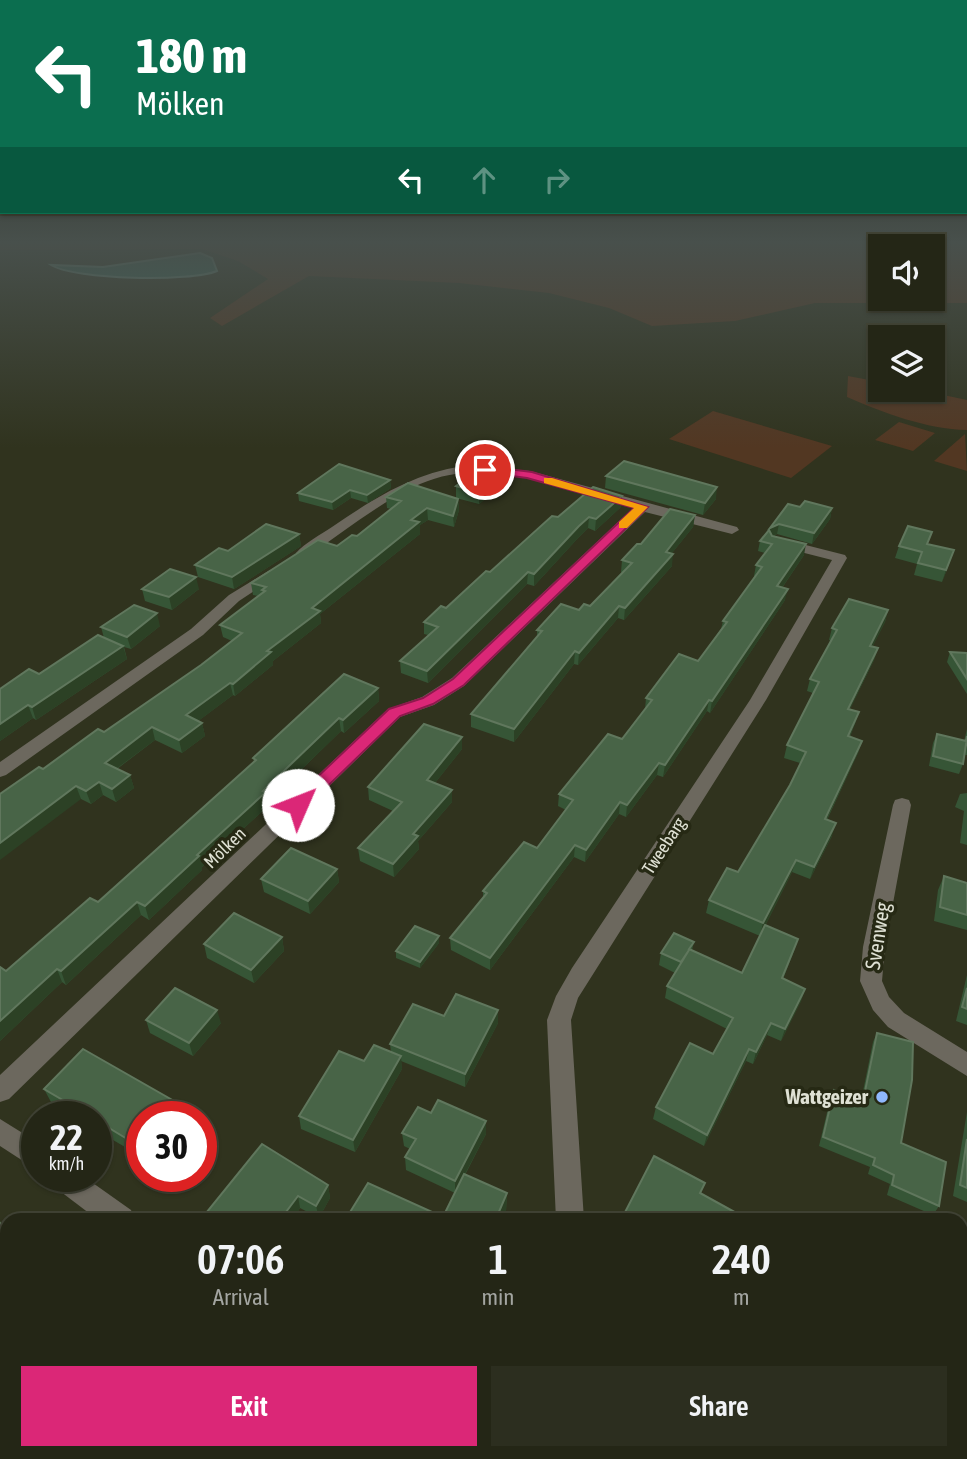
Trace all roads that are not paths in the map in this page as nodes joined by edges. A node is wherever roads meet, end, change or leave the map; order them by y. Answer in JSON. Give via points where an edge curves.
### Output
{"nodes":[{"id":1,"x":642,"y":507,"type":"junction"},
{"id":2,"x":732,"y":530,"type":"dead end"},
{"id":3,"x":776,"y":541,"type":"edge"},
{"id":4,"x":0,"y":771,"type":"edge"},
{"id":5,"x":902,"y":805,"type":"dead end"},
{"id":6,"x":967,"y":1065,"type":"edge"},
{"id":7,"x":0,"y":1091,"type":"edge"},
{"id":8,"x":0,"y":1131,"type":"edge"},
{"id":9,"x":21,"y":1146,"type":"edge"},
{"id":10,"x":83,"y":1192,"type":"edge"},
{"id":11,"x":111,"y":1213,"type":"edge"},
{"id":12,"x":570,"y":1213,"type":"edge"}],
"edges":[{"from":1,"to":2,"type":"street"},
{"from":1,"to":4,"type":"street","via":[[528,474],[449,471],[417,481],[233,598],[197,632]]},
{"from":1,"to":7,"type":"street","name":"Mölken","via":[[458,682],[428,701],[394,713]]},
{"from":3,"to":12,"type":"street","name":"Tweebarg","via":[[840,558],[758,700],[580,974],[559,1020]]},
{"from":5,"to":6,"type":"street","name":"Svenweg","via":[[871,981],[896,1020]]},
{"from":8,"to":9,"type":"street"},
{"from":10,"to":11,"type":"street"}]}
